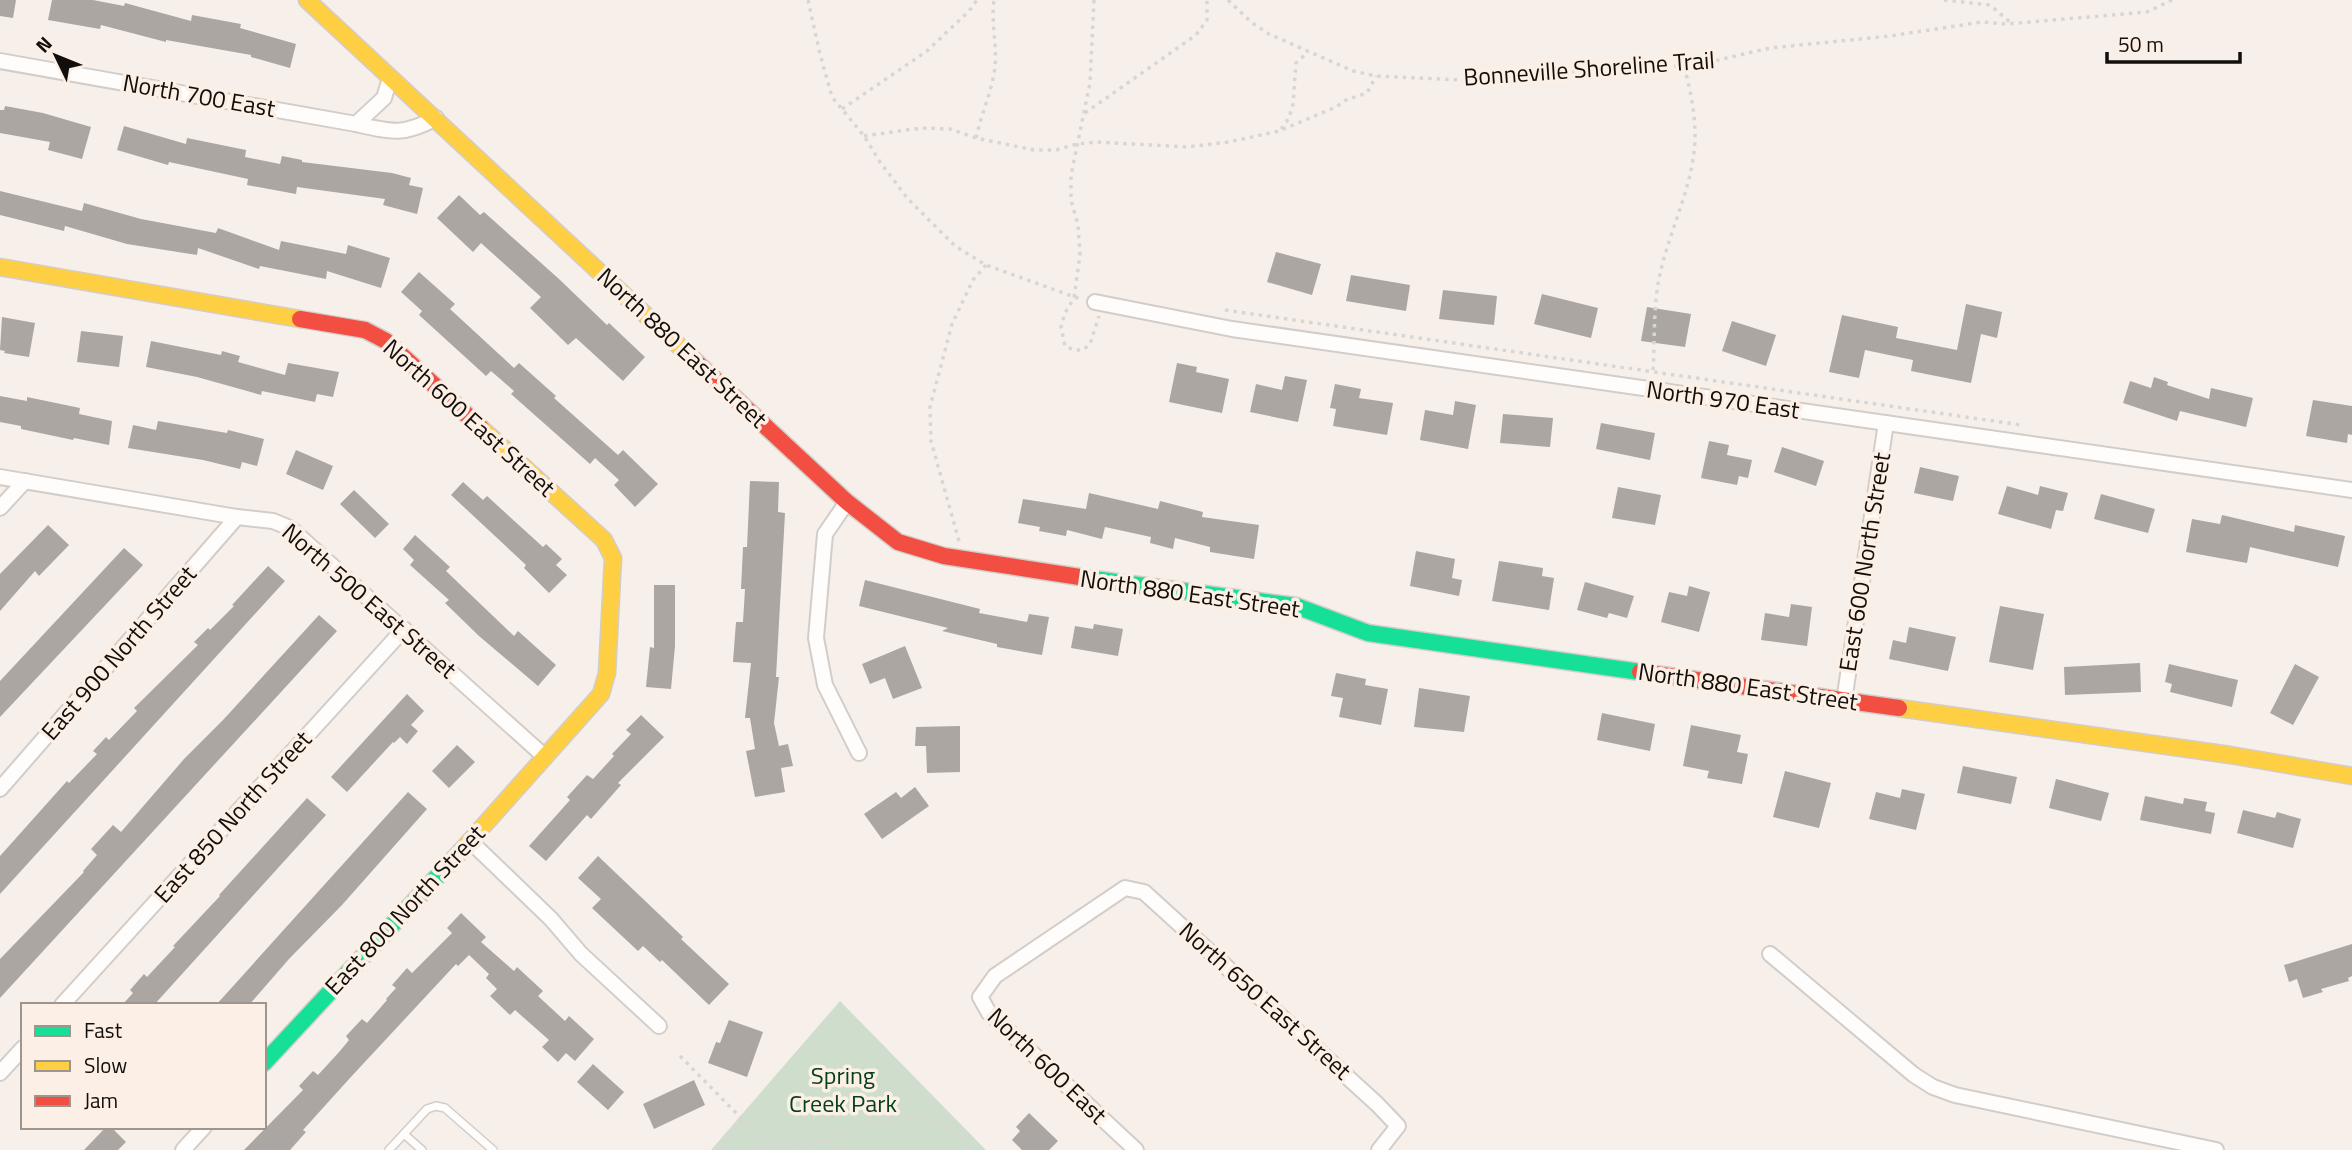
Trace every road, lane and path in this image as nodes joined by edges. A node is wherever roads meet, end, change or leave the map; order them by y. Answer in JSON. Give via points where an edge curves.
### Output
{"nodes":[{"id":1,"x":307,"y":0,"type":"edge"},
{"id":2,"x":808,"y":0,"type":"edge"},
{"id":3,"x":977,"y":0,"type":"edge"},
{"id":4,"x":994,"y":0,"type":"edge"},
{"id":5,"x":1094,"y":0,"type":"edge"},
{"id":6,"x":1208,"y":0,"type":"edge"},
{"id":7,"x":1944,"y":0,"type":"edge"},
{"id":8,"x":2172,"y":0,"type":"edge"},
{"id":9,"x":1231,"y":2,"type":"edge"},
{"id":10,"x":2011,"y":23,"type":"junction"},
{"id":11,"x":1308,"y":52,"type":"junction"},
{"id":12,"x":0,"y":61,"type":"edge"},
{"id":13,"x":1684,"y":66,"type":"junction"},
{"id":14,"x":1376,"y":76,"type":"junction"},
{"id":15,"x":390,"y":78,"type":"junction"},
{"id":16,"x":842,"y":109,"type":"junction"},
{"id":17,"x":1083,"y":114,"type":"junction"},
{"id":18,"x":436,"y":118,"type":"junction"},
{"id":19,"x":356,"y":124,"type":"junction"},
{"id":20,"x":1279,"y":131,"type":"junction"},
{"id":21,"x":864,"y":136,"type":"junction"},
{"id":22,"x":976,"y":138,"type":"junction"},
{"id":23,"x":1077,"y":144,"type":"junction"},
{"id":24,"x":986,"y":265,"type":"junction"},
{"id":25,"x":0,"y":267,"type":"edge"},
{"id":26,"x":1074,"y":298,"type":"junction"},
{"id":27,"x":1099,"y":302,"type":"junction"},
{"id":28,"x":1221,"y":309,"type":"dead end"},
{"id":29,"x":1651,"y":390,"type":"junction"},
{"id":30,"x":1886,"y":423,"type":"junction"},
{"id":31,"x":2029,"y":426,"type":"dead end"},
{"id":32,"x":0,"y":477,"type":"edge"},
{"id":33,"x":25,"y":481,"type":"junction"},
{"id":34,"x":2352,"y":490,"type":"edge"},
{"id":35,"x":847,"y":502,"type":"junction"},
{"id":36,"x":0,"y":508,"type":"edge"},
{"id":37,"x":237,"y":517,"type":"junction"},
{"id":38,"x":965,"y":560,"type":"junction"},
{"id":39,"x":404,"y":629,"type":"junction"},
{"id":40,"x":1844,"y":701,"type":"junction"},
{"id":41,"x":859,"y":753,"type":"dead end"},
{"id":42,"x":544,"y":756,"type":"junction"},
{"id":43,"x":2352,"y":776,"type":"edge"},
{"id":44,"x":0,"y":789,"type":"edge"},
{"id":45,"x":470,"y":841,"type":"junction"},
{"id":46,"x":1125,"y":888,"type":"joint"},
{"id":47,"x":1770,"y":954,"type":"dead end"},
{"id":48,"x":64,"y":1003,"type":"edge"},
{"id":49,"x":659,"y":1027,"type":"dead end"},
{"id":50,"x":21,"y":1050,"type":"edge"},
{"id":51,"x":680,"y":1056,"type":"dead end"},
{"id":52,"x":266,"y":1061,"type":"edge"},
{"id":53,"x":0,"y":1073,"type":"edge"},
{"id":54,"x":743,"y":1120,"type":"junction"},
{"id":55,"x":202,"y":1129,"type":"edge"},
{"id":56,"x":404,"y":1134,"type":"junction"},
{"id":57,"x":766,"y":1148,"type":"edge"},
{"id":58,"x":183,"y":1150,"type":"edge"},
{"id":59,"x":389,"y":1150,"type":"edge"},
{"id":60,"x":422,"y":1150,"type":"edge"},
{"id":61,"x":493,"y":1150,"type":"edge"},
{"id":62,"x":719,"y":1150,"type":"edge"},
{"id":63,"x":972,"y":1150,"type":"edge"},
{"id":64,"x":1136,"y":1150,"type":"edge"},
{"id":65,"x":1379,"y":1150,"type":"edge"},
{"id":66,"x":2216,"y":1150,"type":"edge"}],
"edges":[{"from":1,"to":15,"type":"street","name":"North 880 East Street"},
{"from":2,"to":16,"type":"path","via":[[832,97]]},
{"from":3,"to":16,"type":"path","via":[[927,51]]},
{"from":4,"to":22,"type":"path","via":[[995,65]]},
{"from":5,"to":17,"type":"path","via":[[1090,83]]},
{"from":6,"to":17,"type":"path","via":[[1207,20],[1196,35]]},
{"from":7,"to":10,"type":"path","via":[[1990,5]]},
{"from":8,"to":10,"type":"path","name":"Bonneville Shoreline Trail","via":[[2147,12]]},
{"from":9,"to":11,"type":"path","name":"Bonneville Shoreline Trail","via":[[1269,34]]},
{"from":10,"to":13,"type":"path","name":"Bonneville Shoreline Trail","via":[[1982,22],[1770,48]]},
{"from":11,"to":14,"type":"path","name":"Bonneville Shoreline Trail"},
{"from":11,"to":20,"type":"path","via":[[1296,63],[1293,104]]},
{"from":12,"to":19,"type":"street","name":"North 700 East"},
{"from":13,"to":14,"type":"path","name":"Bonneville Shoreline Trail","via":[[1482,81]]},
{"from":13,"to":29,"type":"path","via":[[1695,136],[1687,189],[1659,278]]},
{"from":14,"to":20,"type":"path","via":[[1367,93]]},
{"from":15,"to":18,"type":"street","name":"North 880 East Street"},
{"from":15,"to":19,"type":"street","via":[[384,98]]},
{"from":16,"to":21,"type":"path"},
{"from":17,"to":23,"type":"path"},
{"from":18,"to":19,"type":"street","name":"North 700 East","via":[[415,129],[387,131]]},
{"from":18,"to":35,"type":"street","name":"North 880 East Street"},
{"from":20,"to":23,"type":"path","via":[[1187,148]]},
{"from":21,"to":22,"type":"path","via":[[921,128],[950,129]]},
{"from":21,"to":24,"type":"path","via":[[908,200],[955,246]]},
{"from":22,"to":23,"type":"path","via":[[1034,150]]},
{"from":23,"to":26,"type":"path","via":[[1070,175],[1080,255]]},
{"from":24,"to":26,"type":"path"},
{"from":24,"to":38,"type":"path","via":[[973,280],[952,324],[930,407],[931,441]]},
{"from":25,"to":42,"type":"street","name":"North 600 East Street","via":[[365,330],[386,341],[604,540],[613,558],[607,673],[601,694]]},
{"from":26,"to":27,"type":"path"},
{"from":26,"to":27,"type":"path","via":[[1061,327],[1065,346],[1074,350],[1090,344]]},
{"from":27,"to":29,"type":"street","name":"North 970 East","via":[[1232,329]]},
{"from":28,"to":31,"type":"path"},
{"from":29,"to":30,"type":"street","name":"North 970 East"},
{"from":30,"to":34,"type":"street","name":"North 970 East"},
{"from":30,"to":40,"type":"street","name":"East 600 North Street"},
{"from":32,"to":33,"type":"street","name":"North 500 East Street"},
{"from":33,"to":36,"type":"street"},
{"from":33,"to":37,"type":"street","name":"North 500 East Street"},
{"from":35,"to":38,"type":"street","name":"North 880 East Street","via":[[898,542]]},
{"from":35,"to":41,"type":"street","via":[[825,534],[816,638],[825,685]]},
{"from":37,"to":39,"type":"street","name":"North 500 East Street","via":[[272,520],[290,528]]},
{"from":37,"to":44,"type":"street","name":"East 900 North Street"},
{"from":38,"to":40,"type":"street","name":"North 880 East Street","via":[[1296,606],[1368,633]]},
{"from":39,"to":42,"type":"street","name":"North 500 East Street"},
{"from":39,"to":48,"type":"street","name":"East 850 North Street"},
{"from":40,"to":43,"type":"street","name":"North 880 East Street"},
{"from":42,"to":45,"type":"street","name":"East 800 North Street"},
{"from":45,"to":49,"type":"street"},
{"from":45,"to":52,"type":"street","name":"East 800 North Street"},
{"from":46,"to":64,"type":"street","name":"North 600 East","via":[[995,976],[979,997],[989,1013]]},
{"from":46,"to":65,"type":"street","name":"North 650 East Street","via":[[1144,892],[1377,1104],[1398,1126]]},
{"from":47,"to":66,"type":"street","via":[[1933,1087]]},
{"from":50,"to":53,"type":"street"},
{"from":51,"to":54,"type":"path"},
{"from":54,"to":57,"type":"path"},
{"from":54,"to":62,"type":"path"},
{"from":55,"to":58,"type":"street"},
{"from":56,"to":59,"type":"lane"},
{"from":56,"to":60,"type":"lane"},
{"from":56,"to":61,"type":"lane","via":[[427,1109],[436,1106],[445,1108]]},
{"from":57,"to":63,"type":"path","via":[[797,1146],[880,1121],[915,1118],[941,1123]]}]}
